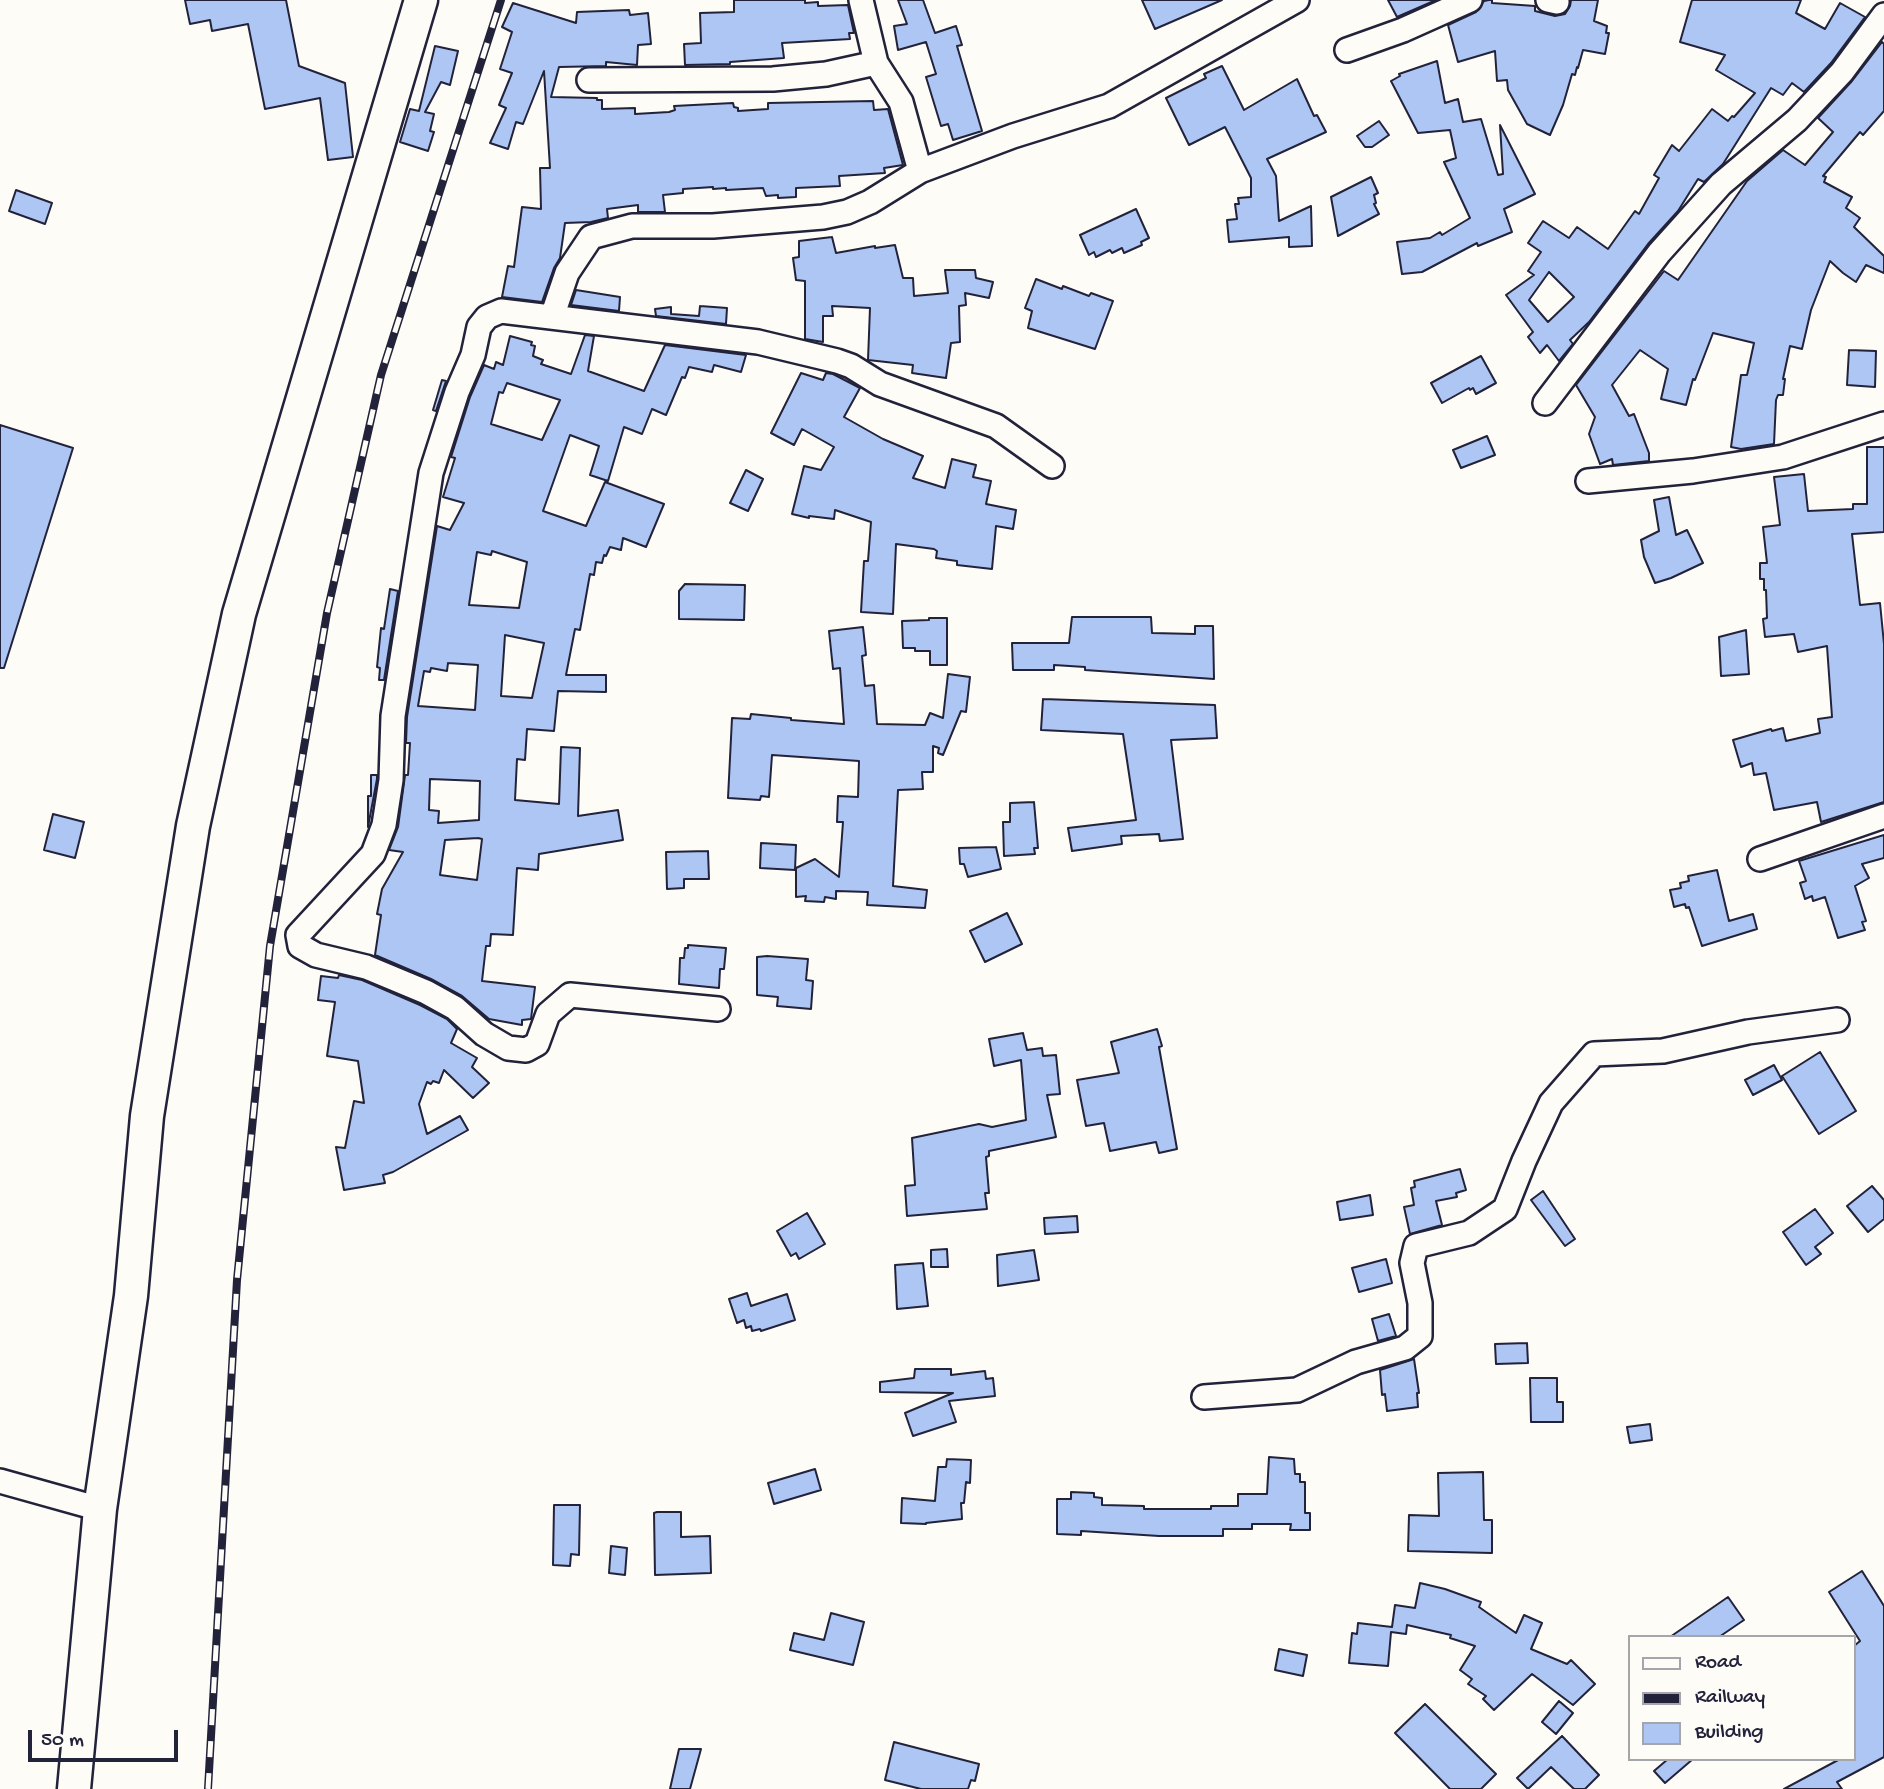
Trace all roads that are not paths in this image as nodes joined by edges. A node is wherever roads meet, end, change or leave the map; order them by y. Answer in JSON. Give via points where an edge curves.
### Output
{"nodes":[{"id":1,"x":421,"y":0,"type":"edge"},
{"id":2,"x":862,"y":0,"type":"edge"},
{"id":3,"x":1297,"y":0,"type":"edge"},
{"id":4,"x":1470,"y":0,"type":"edge"},
{"id":5,"x":1881,"y":24,"type":"edge"},
{"id":6,"x":1347,"y":50,"type":"dead end"},
{"id":7,"x":876,"y":63,"type":"junction"},
{"id":8,"x":589,"y":80,"type":"dead end"},
{"id":9,"x":920,"y":171,"type":"junction"},
{"id":10,"x":552,"y":317,"type":"junction"},
{"id":11,"x":1545,"y":403,"type":"dead end"},
{"id":12,"x":1884,"y":424,"type":"edge"},
{"id":13,"x":1052,"y":466,"type":"dead end"},
{"id":14,"x":1588,"y":481,"type":"dead end"},
{"id":15,"x":1884,"y":816,"type":"edge"},
{"id":16,"x":1760,"y":859,"type":"dead end"},
{"id":17,"x":718,"y":1009,"type":"dead end"},
{"id":18,"x":1837,"y":1020,"type":"dead end"},
{"id":19,"x":1204,"y":1397,"type":"dead end"},
{"id":20,"x":0,"y":1481,"type":"edge"},
{"id":21,"x":100,"y":1509,"type":"junction"},
{"id":22,"x":74,"y":1789,"type":"edge"}],
"edges":[{"from":1,"to":21,"type":"main road","via":[[239,614],[193,825],[147,1116],[131,1296]]},
{"from":2,"to":7,"type":"street"},
{"from":3,"to":9,"type":"street","via":[[1109,106]]},
{"from":4,"to":6,"type":"street"},
{"from":5,"to":11,"type":"street","via":[[1797,120],[1721,184],[1659,253]]},
{"from":7,"to":8,"type":"street","via":[[773,79]]},
{"from":7,"to":9,"type":"street","via":[[901,102]]},
{"from":9,"to":10,"type":"street","via":[[870,202],[823,217],[713,226],[632,226],[592,237],[567,273]]},
{"from":10,"to":13,"type":"street","via":[[758,342],[837,361],[880,384],[996,426]]},
{"from":10,"to":17,"type":"street","via":[[501,311],[479,327],[432,473],[393,716],[384,825],[373,854],[298,935],[300,946],[426,992],[456,1007],[484,1034],[508,1048],[526,1050],[537,1044],[548,1013],[570,995]]},
{"from":12,"to":14,"type":"street","via":[[1783,457]]},
{"from":15,"to":16,"type":"street"},
{"from":18,"to":19,"type":"street","via":[[1748,1032],[1663,1051],[1594,1054],[1550,1103],[1505,1209],[1469,1233],[1416,1246],[1412,1263],[1420,1303],[1420,1336],[1405,1348],[1356,1362],[1297,1390]]},
{"from":20,"to":21,"type":"street"},
{"from":21,"to":22,"type":"main road"}]}
